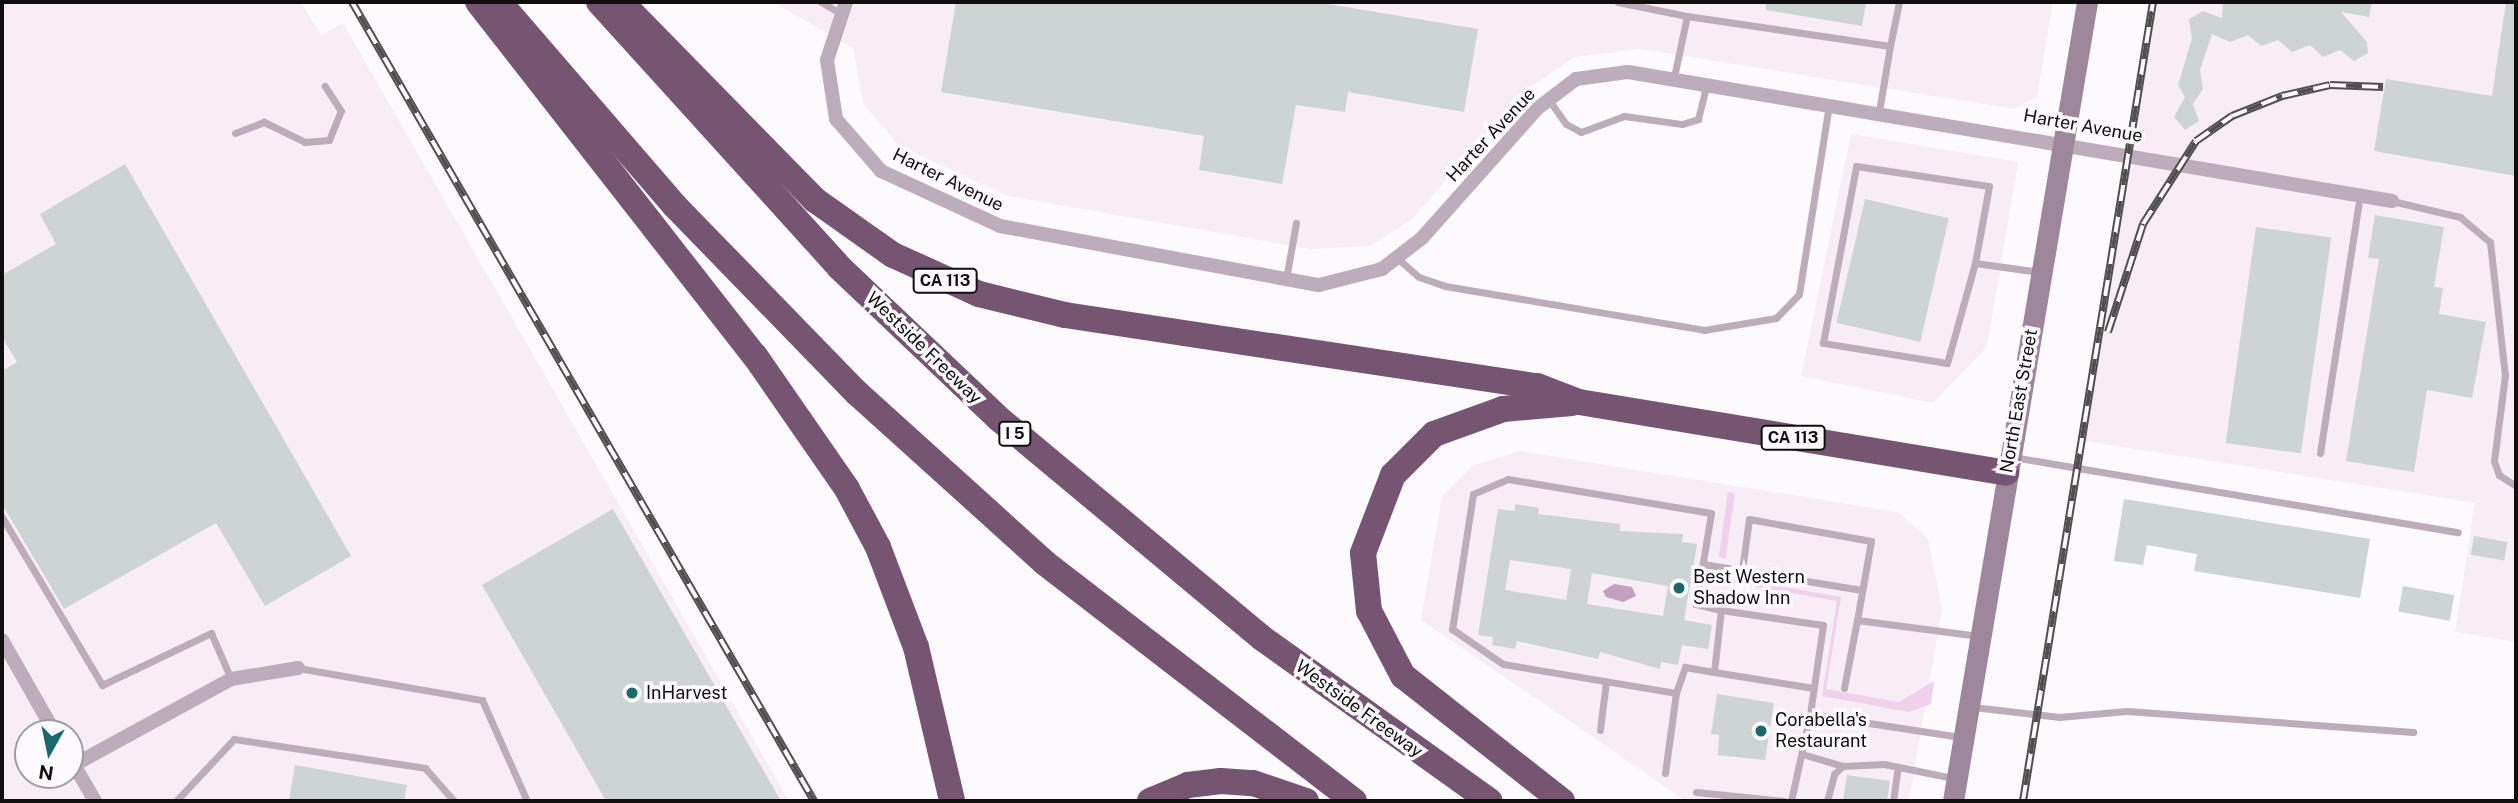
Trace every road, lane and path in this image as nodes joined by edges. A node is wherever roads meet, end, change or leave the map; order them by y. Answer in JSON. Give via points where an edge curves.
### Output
{"nodes":[{"id":1,"x":478,"y":2,"type":"edge"},
{"id":2,"x":499,"y":2,"type":"edge"},
{"id":3,"x":599,"y":2,"type":"edge"},
{"id":4,"x":621,"y":2,"type":"edge"},
{"id":5,"x":821,"y":2,"type":"edge"},
{"id":6,"x":1618,"y":2,"type":"edge"},
{"id":7,"x":1899,"y":2,"type":"edge"},
{"id":8,"x":2087,"y":2,"type":"edge"},
{"id":9,"x":844,"y":8,"type":"edge"},
{"id":10,"x":1687,"y":16,"type":"junction"},
{"id":11,"x":1890,"y":46,"type":"junction"},
{"id":12,"x":1674,"y":77,"type":"junction"},
{"id":13,"x":1708,"y":83,"type":"junction"},
{"id":14,"x":325,"y":86,"type":"dead end"},
{"id":15,"x":1549,"y":100,"type":"junction"},
{"id":16,"x":1830,"y":103,"type":"junction"},
{"id":17,"x":1879,"y":111,"type":"junction"},
{"id":18,"x":235,"y":133,"type":"dead end"},
{"id":19,"x":2063,"y":142,"type":"junction"},
{"id":20,"x":2360,"y":195,"type":"junction"},
{"id":21,"x":2392,"y":201,"type":"joint"},
{"id":22,"x":1296,"y":223,"type":"dead end"},
{"id":23,"x":1397,"y":258,"type":"junction"},
{"id":24,"x":1975,"y":263,"type":"junction"},
{"id":25,"x":2041,"y":272,"type":"junction"},
{"id":26,"x":1286,"y":279,"type":"junction"},
{"id":27,"x":1579,"y":402,"type":"junction"},
{"id":28,"x":2320,"y":453,"type":"dead end"},
{"id":29,"x":2008,"y":464,"type":"junction"},
{"id":30,"x":2516,"y":486,"type":"edge"},
{"id":31,"x":2,"y":517,"type":"edge"},
{"id":32,"x":2458,"y":532,"type":"dead end"},
{"id":33,"x":1703,"y":564,"type":"junction"},
{"id":34,"x":1742,"y":570,"type":"junction"},
{"id":35,"x":1862,"y":590,"type":"junction"},
{"id":36,"x":1721,"y":610,"type":"junction"},
{"id":37,"x":1857,"y":620,"type":"junction"},
{"id":38,"x":1980,"y":636,"type":"junction"},
{"id":39,"x":2,"y":640,"type":"edge"},
{"id":40,"x":298,"y":668,"type":"joint"},
{"id":41,"x":1714,"y":672,"type":"junction"},
{"id":42,"x":231,"y":678,"type":"junction"},
{"id":43,"x":1606,"y":681,"type":"junction"},
{"id":44,"x":1814,"y":688,"type":"junction"},
{"id":45,"x":1844,"y":688,"type":"dead end"},
{"id":46,"x":1676,"y":693,"type":"junction"},
{"id":47,"x":1969,"y":707,"type":"junction"},
{"id":48,"x":1810,"y":714,"type":"junction"},
{"id":49,"x":47,"y":719,"type":"edge"},
{"id":50,"x":1600,"y":730,"type":"dead end"},
{"id":51,"x":2413,"y":732,"type":"dead end"},
{"id":52,"x":1964,"y":737,"type":"junction"},
{"id":53,"x":1801,"y":754,"type":"junction"},
{"id":54,"x":84,"y":755,"type":"edge"},
{"id":55,"x":1843,"y":766,"type":"junction"},
{"id":56,"x":1898,"y":767,"type":"junction"},
{"id":57,"x":1665,"y":774,"type":"dead end"},
{"id":58,"x":1957,"y":779,"type":"junction"},
{"id":59,"x":84,"y":782,"type":"edge"},
{"id":60,"x":1696,"y":792,"type":"dead end"},
{"id":61,"x":95,"y":801,"type":"edge"},
{"id":62,"x":176,"y":801,"type":"edge"},
{"id":63,"x":454,"y":801,"type":"edge"},
{"id":64,"x":527,"y":801,"type":"edge"},
{"id":65,"x":952,"y":801,"type":"edge"},
{"id":66,"x":1150,"y":801,"type":"edge"},
{"id":67,"x":1306,"y":801,"type":"edge"},
{"id":68,"x":1354,"y":801,"type":"edge"},
{"id":69,"x":1490,"y":801,"type":"edge"},
{"id":70,"x":1562,"y":801,"type":"edge"},
{"id":71,"x":1784,"y":801,"type":"edge"},
{"id":72,"x":1791,"y":801,"type":"edge"},
{"id":73,"x":1827,"y":801,"type":"edge"},
{"id":74,"x":1893,"y":801,"type":"edge"},
{"id":75,"x":1953,"y":801,"type":"edge"}],
"edges":[{"from":1,"to":65,"type":"highway","via":[[755,356],[847,489],[878,547],[916,647]]},
{"from":2,"to":68,"type":"highway","via":[[675,206],[877,411],[1045,563]]},
{"from":3,"to":69,"type":"highway","name":"Westside Freeway","number":"I 5","via":[[830,257],[998,418],[1251,630]]},
{"from":4,"to":27,"type":"highway","number":"CA 113","via":[[815,200],[935,277],[1065,315],[1537,386]]},
{"from":5,"to":9,"type":"lane"},
{"from":6,"to":10,"type":"lane"},
{"from":7,"to":11,"type":"lane"},
{"from":8,"to":19,"type":"main road","name":"North East Street"},
{"from":9,"to":26,"type":"street","name":"Harter Avenue","via":[[827,60],[836,119],[881,172],[1000,226]]},
{"from":10,"to":11,"type":"lane"},
{"from":10,"to":12,"type":"lane"},
{"from":11,"to":17,"type":"lane"},
{"from":12,"to":13,"type":"street","name":"Harter Avenue"},
{"from":12,"to":15,"type":"street","name":"Harter Avenue","via":[[1628,72],[1576,79]]},
{"from":13,"to":15,"type":"lane","via":[[1698,119],[1682,124],[1624,116],[1581,132],[1566,124]]},
{"from":13,"to":16,"type":"street","name":"Harter Avenue"},
{"from":14,"to":18,"type":"lane","via":[[341,111],[330,140],[305,142],[264,122]]},
{"from":15,"to":23,"type":"street","name":"Harter Avenue","via":[[1422,238]]},
{"from":16,"to":17,"type":"street","name":"Harter Avenue"},
{"from":16,"to":23,"type":"lane","via":[[1799,294],[1776,318],[1704,330],[1445,286],[1419,277]]},
{"from":17,"to":19,"type":"street","name":"Harter Avenue"},
{"from":19,"to":20,"type":"street","name":"Harter Avenue"},
{"from":19,"to":25,"type":"main road","name":"North East Street"},
{"from":20,"to":21,"type":"street","name":"Harter Avenue"},
{"from":20,"to":28,"type":"lane"},
{"from":21,"to":30,"type":"lane","via":[[2460,217],[2490,242],[2505,375],[2494,461],[2499,475]]},
{"from":22,"to":26,"type":"lane"},
{"from":23,"to":26,"type":"street","name":"Harter Avenue","via":[[1382,269],[1319,285]]},
{"from":24,"to":24,"type":"lane","via":[[1989,186],[1856,166],[1823,343],[1947,363]]},
{"from":24,"to":25,"type":"lane"},
{"from":25,"to":29,"type":"main road","name":"North East Street"},
{"from":27,"to":29,"type":"highway","number":"CA 113"},
{"from":27,"to":70,"type":"highway","via":[[1503,409],[1434,434],[1393,475],[1363,553],[1369,611],[1402,676]]},
{"from":29,"to":32,"type":"lane"},
{"from":29,"to":38,"type":"main road","name":"North East Street"},
{"from":31,"to":42,"type":"lane","via":[[102,685],[211,633]]},
{"from":33,"to":34,"type":"lane"},
{"from":33,"to":36,"type":"lane","via":[[1696,604]]},
{"from":33,"to":43,"type":"lane","via":[[1711,513],[1508,479],[1472,494],[1452,629],[1503,664]]},
{"from":34,"to":35,"type":"lane"},
{"from":34,"to":35,"type":"lane","via":[[1749,519],[1871,541]]},
{"from":35,"to":37,"type":"lane"},
{"from":36,"to":41,"type":"lane"},
{"from":36,"to":44,"type":"lane","via":[[1823,625]]},
{"from":37,"to":38,"type":"lane"},
{"from":37,"to":45,"type":"lane"},
{"from":38,"to":47,"type":"main road","name":"North East Street"},
{"from":39,"to":49,"type":"street"},
{"from":40,"to":42,"type":"street"},
{"from":40,"to":64,"type":"lane","via":[[482,700]]},
{"from":41,"to":44,"type":"lane"},
{"from":41,"to":46,"type":"lane","via":[[1685,667]]},
{"from":42,"to":54,"type":"street"},
{"from":43,"to":46,"type":"lane"},
{"from":43,"to":50,"type":"lane"},
{"from":44,"to":48,"type":"lane"},
{"from":46,"to":57,"type":"lane"},
{"from":47,"to":51,"type":"lane","via":[[2059,717],[2127,711]]},
{"from":47,"to":52,"type":"main road","name":"North East Street"},
{"from":48,"to":52,"type":"lane"},
{"from":48,"to":53,"type":"lane"},
{"from":52,"to":58,"type":"main road","name":"North East Street"},
{"from":53,"to":55,"type":"lane"},
{"from":53,"to":72,"type":"lane"},
{"from":55,"to":56,"type":"lane"},
{"from":55,"to":73,"type":"lane","via":[[1834,774]]},
{"from":56,"to":58,"type":"lane"},
{"from":56,"to":74,"type":"lane"},
{"from":58,"to":75,"type":"main road","name":"North East Street"},
{"from":59,"to":61,"type":"street"},
{"from":60,"to":71,"type":"lane"},
{"from":62,"to":63,"type":"lane","via":[[234,740],[425,768]]},
{"from":66,"to":67,"type":"highway","via":[[1188,785],[1221,781],[1253,783]]}]}
